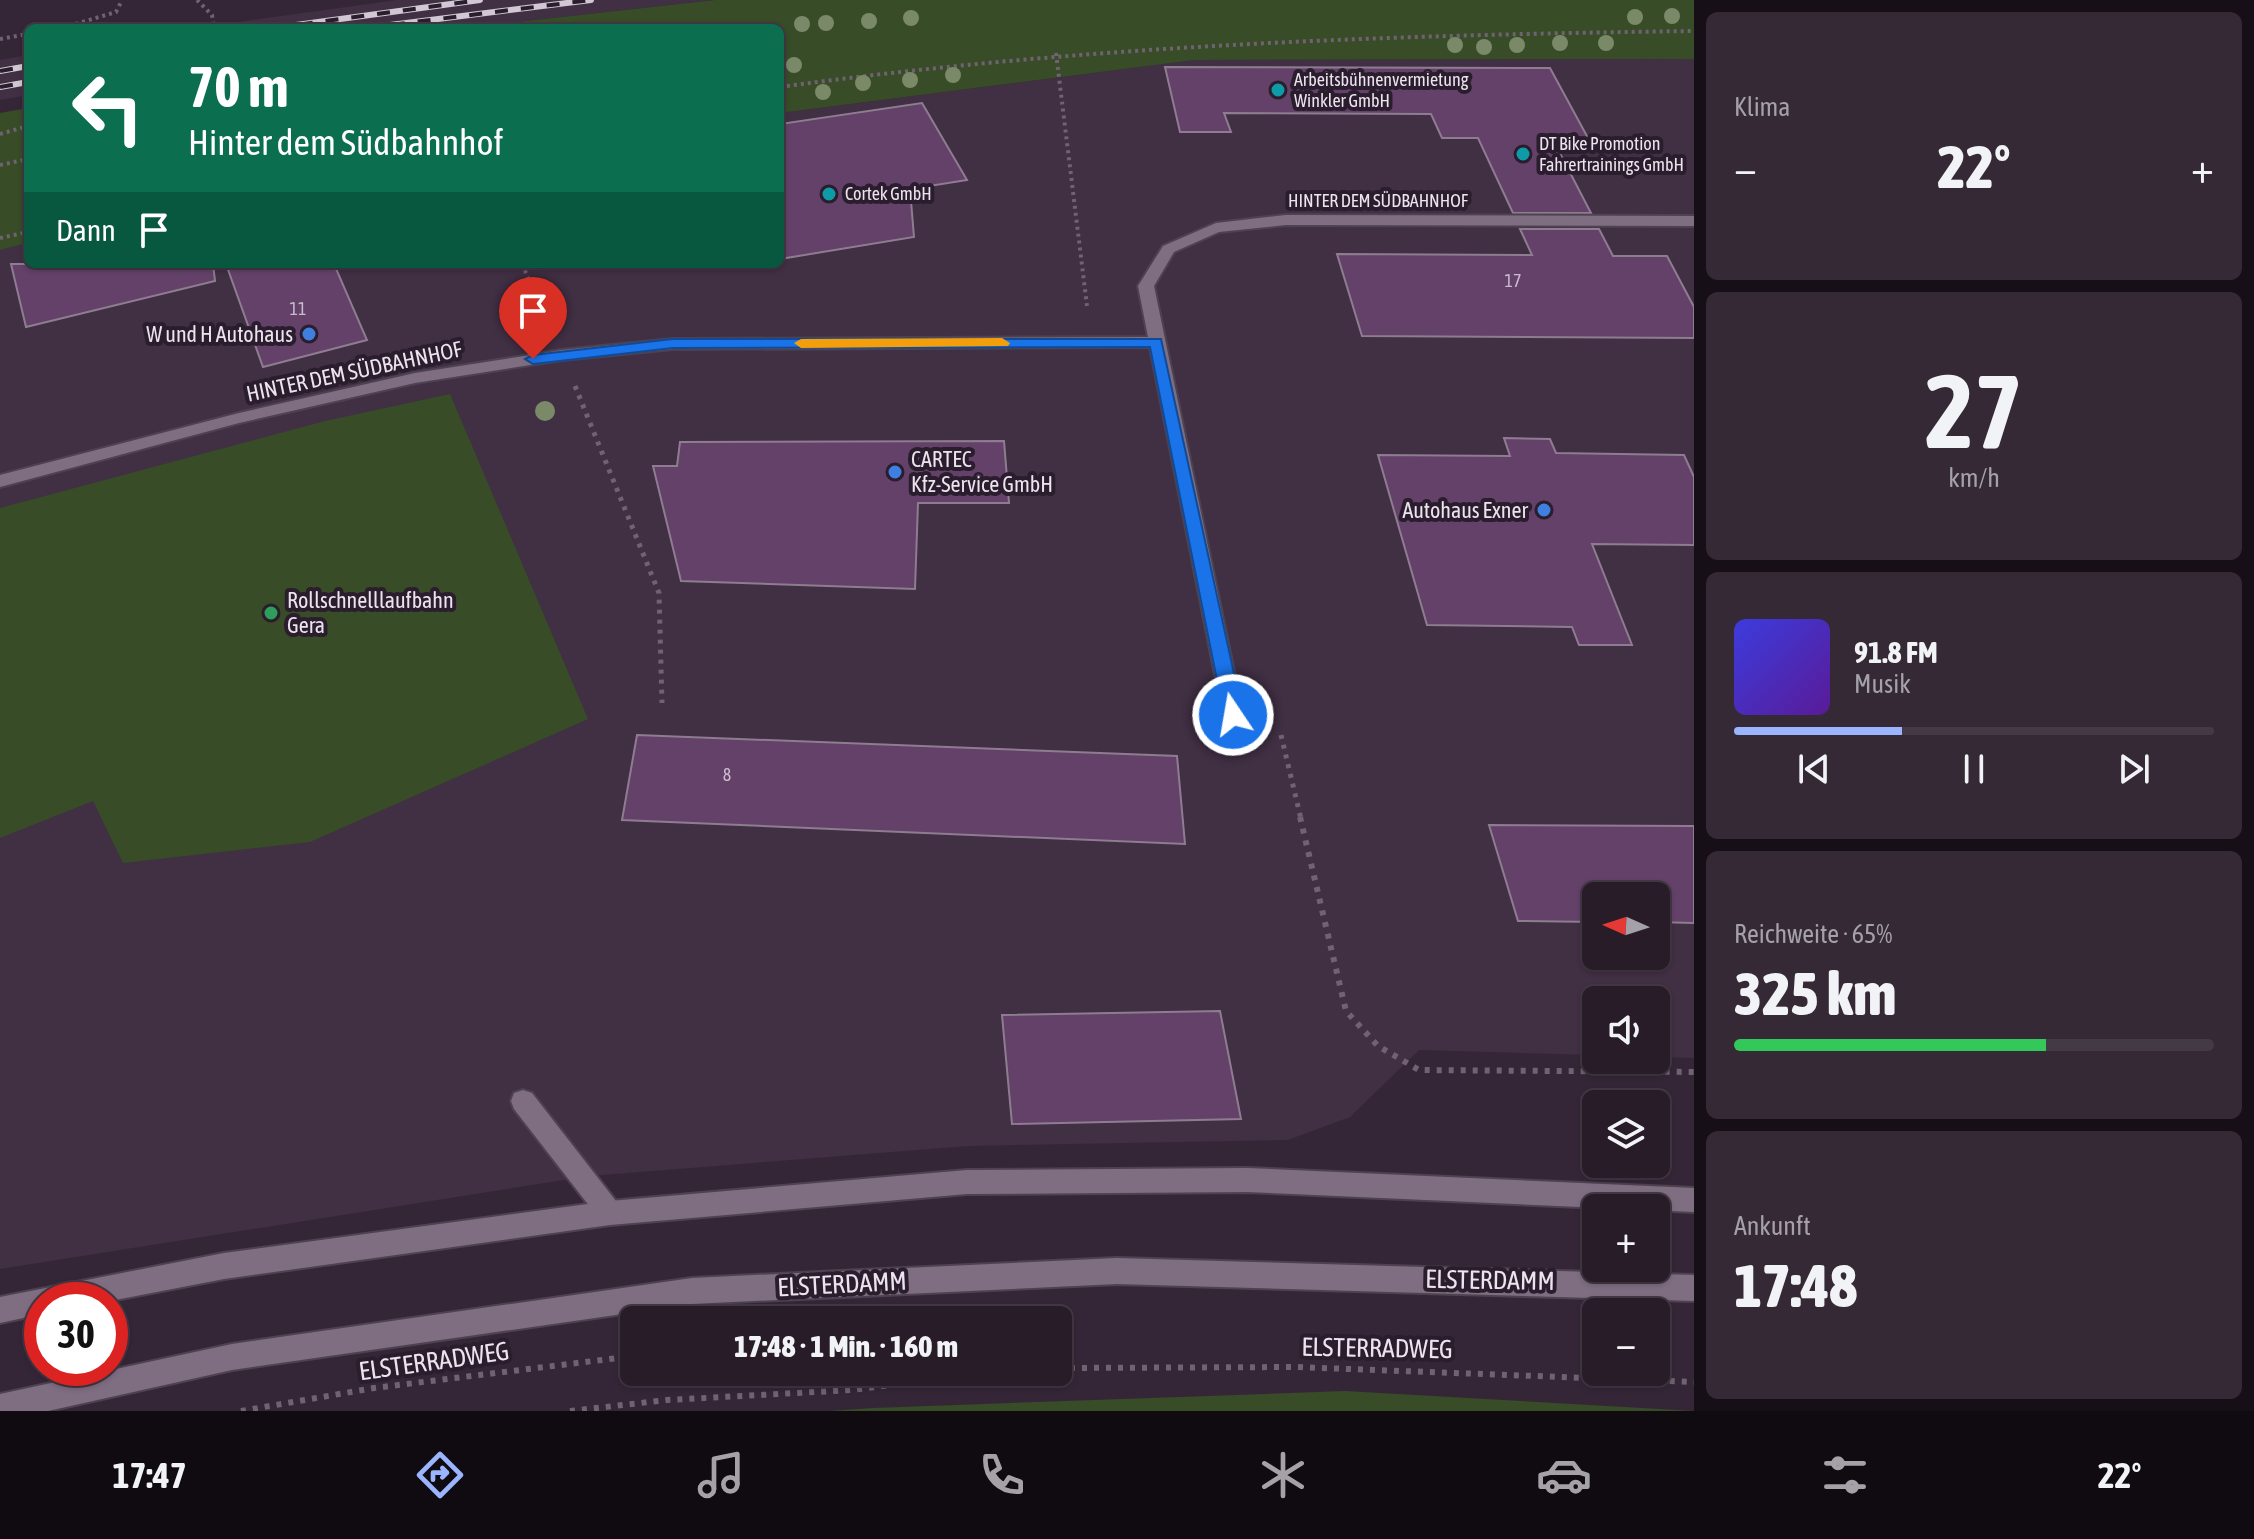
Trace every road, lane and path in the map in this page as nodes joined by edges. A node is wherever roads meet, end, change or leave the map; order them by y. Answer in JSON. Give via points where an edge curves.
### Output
{"nodes":[{"id":1,"x":122,"y":0,"type":"edge"},
{"id":2,"x":197,"y":0,"type":"edge"},
{"id":3,"x":76,"y":24,"type":"edge"},
{"id":4,"x":213,"y":24,"type":"edge"},
{"id":5,"x":1694,"y":31,"type":"edge"},
{"id":6,"x":24,"y":35,"type":"edge"},
{"id":7,"x":0,"y":39,"type":"edge"},
{"id":8,"x":1056,"y":53,"type":"junction"},
{"id":9,"x":784,"y":87,"type":"edge"},
{"id":10,"x":24,"y":127,"type":"edge"},
{"id":11,"x":0,"y":134,"type":"edge"},
{"id":12,"x":24,"y":160,"type":"edge"},
{"id":13,"x":0,"y":165,"type":"edge"},
{"id":14,"x":1694,"y":221,"type":"edge"},
{"id":15,"x":24,"y":233,"type":"edge"},
{"id":16,"x":0,"y":238,"type":"edge"},
{"id":17,"x":524,"y":268,"type":"edge"},
{"id":18,"x":1156,"y":342,"type":"junction"},
{"id":19,"x":1092,"y":343,"type":"junction"},
{"id":20,"x":562,"y":355,"type":"junction"},
{"id":21,"x":0,"y":481,"type":"edge"},
{"id":22,"x":662,"y":703,"type":"dead end"},
{"id":23,"x":1233,"y":715,"type":"dead end"},
{"id":24,"x":1281,"y":735,"type":"dead end"},
{"id":25,"x":1694,"y":1072,"type":"edge"},
{"id":26,"x":523,"y":1101,"type":"dead end"},
{"id":27,"x":1694,"y":1200,"type":"edge"},
{"id":28,"x":610,"y":1213,"type":"junction"},
{"id":29,"x":128,"y":1285,"type":"edge"},
{"id":30,"x":1694,"y":1288,"type":"edge"},
{"id":31,"x":24,"y":1305,"type":"edge"},
{"id":32,"x":0,"y":1310,"type":"edge"},
{"id":33,"x":620,"y":1358,"type":"edge"},
{"id":34,"x":1072,"y":1368,"type":"edge"},
{"id":35,"x":1694,"y":1382,"type":"edge"},
{"id":36,"x":884,"y":1386,"type":"edge"},
{"id":37,"x":0,"y":1408,"type":"edge"},
{"id":38,"x":241,"y":1411,"type":"edge"},
{"id":39,"x":570,"y":1411,"type":"edge"}],
"edges":[{"from":1,"to":3,"type":"path","via":[[116,12]]},
{"from":2,"to":4,"type":"path"},
{"from":5,"to":8,"type":"path","via":[[1209,42]]},
{"from":6,"to":7,"type":"path"},
{"from":8,"to":9,"type":"path"},
{"from":8,"to":19,"type":"path"},
{"from":10,"to":11,"type":"path"},
{"from":12,"to":13,"type":"path"},
{"from":14,"to":18,"type":"street","name":"HINTER DEM SÜDBAHNHOF","via":[[1286,220],[1216,228],[1168,249],[1146,286]]},
{"from":15,"to":16,"type":"path"},
{"from":17,"to":20,"type":"path"},
{"from":18,"to":19,"type":"street","name":"HINTER DEM SÜDBAHNHOF"},
{"from":18,"to":23,"type":"street","name":"HINTER DEM SÜDBAHNHOF"},
{"from":19,"to":20,"type":"street","name":"HINTER DEM SÜDBAHNHOF","via":[[673,344]]},
{"from":20,"to":21,"type":"street","name":"HINTER DEM SÜDBAHNHOF","via":[[415,378]]},
{"from":20,"to":22,"type":"path","via":[[659,593]]},
{"from":24,"to":25,"type":"path","via":[[1346,1011],[1370,1042],[1419,1070]]},
{"from":26,"to":28,"type":"street"},
{"from":27,"to":28,"type":"street","via":[[1247,1180],[998,1182]]},
{"from":28,"to":29,"type":"street","via":[[224,1266]]},
{"from":30,"to":37,"type":"street","name":"ELSTERDAMM","via":[[1117,1271],[692,1291],[232,1357]]},
{"from":31,"to":32,"type":"street"},
{"from":33,"to":38,"type":"path","name":"ELSTERRADWEG","via":[[374,1388]]},
{"from":34,"to":35,"type":"path","name":"ELSTERRADWEG","via":[[1441,1369]]},
{"from":36,"to":39,"type":"path"}]}
